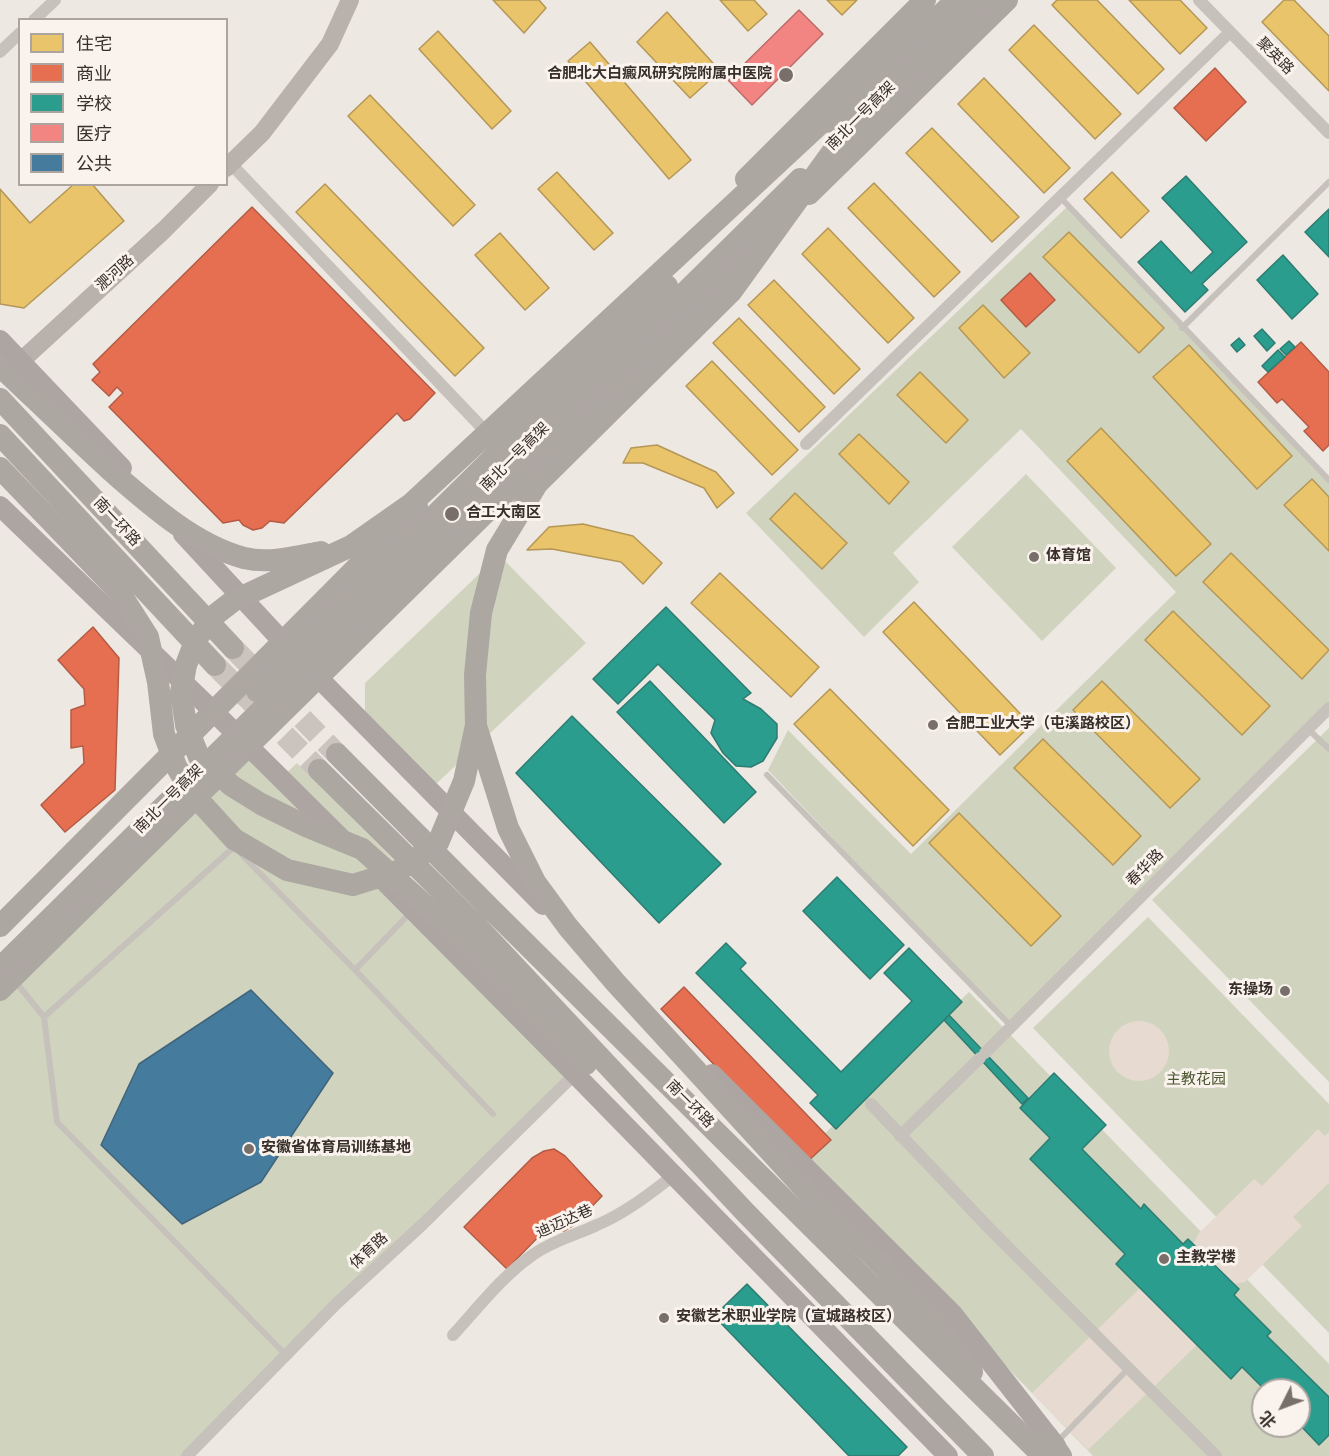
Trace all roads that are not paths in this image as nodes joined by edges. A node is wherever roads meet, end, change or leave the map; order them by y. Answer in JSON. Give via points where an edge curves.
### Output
{"nodes":[{"id":1,"x":55,"y":0,"type":"edge"},
{"id":2,"x":350,"y":0,"type":"edge"},
{"id":3,"x":925,"y":0,"type":"edge"},
{"id":4,"x":956,"y":0,"type":"edge"},
{"id":5,"x":981,"y":0,"type":"edge"},
{"id":6,"x":1007,"y":0,"type":"edge"},
{"id":7,"x":1199,"y":0,"type":"edge"},
{"id":8,"x":36,"y":18,"type":"edge"},
{"id":9,"x":1229,"y":33,"type":"junction"},
{"id":10,"x":18,"y":35,"type":"edge"},
{"id":11,"x":0,"y":52,"type":"edge"},
{"id":12,"x":840,"y":127,"type":"junction"},
{"id":13,"x":1329,"y":133,"type":"edge"},
{"id":14,"x":229,"y":166,"type":"edge"},
{"id":15,"x":1329,"y":182,"type":"edge"},
{"id":16,"x":208,"y":186,"type":"edge"},
{"id":17,"x":1060,"y":197,"type":"junction"},
{"id":18,"x":1182,"y":328,"type":"junction"},
{"id":19,"x":0,"y":340,"type":"edge"},
{"id":20,"x":10,"y":364,"type":"edge"},
{"id":21,"x":0,"y":399,"type":"edge"},
{"id":22,"x":0,"y":435,"type":"edge"},
{"id":23,"x":489,"y":435,"type":"junction"},
{"id":24,"x":806,"y":444,"type":"dead end"},
{"id":25,"x":0,"y":468,"type":"edge"},
{"id":26,"x":1329,"y":480,"type":"edge"},
{"id":27,"x":0,"y":506,"type":"edge"},
{"id":28,"x":351,"y":546,"type":"junction"},
{"id":29,"x":283,"y":642,"type":"junction"},
{"id":30,"x":232,"y":648,"type":"tunnel mouth"},
{"id":31,"x":215,"y":664,"type":"tunnel mouth"},
{"id":32,"x":318,"y":677,"type":"junction"},
{"id":33,"x":1329,"y":708,"type":"edge"},
{"id":34,"x":214,"y":712,"type":"junction"},
{"id":35,"x":476,"y":725,"type":"junction"},
{"id":36,"x":1308,"y":729,"type":"junction"},
{"id":37,"x":248,"y":747,"type":"junction"},
{"id":38,"x":1329,"y":749,"type":"edge"},
{"id":39,"x":337,"y":754,"type":"tunnel mouth"},
{"id":40,"x":319,"y":770,"type":"tunnel mouth"},
{"id":41,"x":767,"y":775,"type":"dead end"},
{"id":42,"x":413,"y":910,"type":"junction"},
{"id":43,"x":0,"y":926,"type":"edge"},
{"id":44,"x":0,"y":947,"type":"edge"},
{"id":45,"x":355,"y":970,"type":"junction"},
{"id":46,"x":4,"y":979,"type":"edge"},
{"id":47,"x":44,"y":1017,"type":"junction"},
{"id":48,"x":1011,"y":1026,"type":"junction"},
{"id":49,"x":580,"y":1069,"type":"junction"},
{"id":50,"x":871,"y":1104,"type":"dead end"},
{"id":51,"x":493,"y":1114,"type":"dead end"},
{"id":52,"x":900,"y":1136,"type":"junction"},
{"id":53,"x":674,"y":1175,"type":"junction"},
{"id":54,"x":745,"y":1212,"type":"junction"},
{"id":55,"x":453,"y":1335,"type":"dead end"},
{"id":56,"x":286,"y":1355,"type":"junction"},
{"id":57,"x":1129,"y":1368,"type":"junction"},
{"id":58,"x":999,"y":1413,"type":"junction"},
{"id":59,"x":949,"y":1421,"type":"junction"},
{"id":60,"x":1054,"y":1450,"type":"edge"},
{"id":61,"x":187,"y":1456,"type":"edge"},
{"id":62,"x":948,"y":1456,"type":"edge"},
{"id":63,"x":967,"y":1456,"type":"edge"},
{"id":64,"x":983,"y":1456,"type":"edge"},
{"id":65,"x":1216,"y":1456,"type":"edge"}],
"edges":[{"from":1,"to":8,"type":"street"},
{"from":2,"to":14,"type":"street","via":[[330,44],[262,133]]},
{"from":3,"to":23,"type":"highway"},
{"from":4,"to":12,"type":"highway","name":"南北一号高架"},
{"from":5,"to":12,"type":"highway","name":"南北一号高架","bridge":true},
{"from":6,"to":32,"type":"highway"},
{"from":7,"to":9,"type":"street","name":"聚英路"},
{"from":9,"to":13,"type":"street","name":"聚英路"},
{"from":9,"to":17,"type":"street"},
{"from":10,"to":11,"type":"street"},
{"from":12,"to":28,"type":"highway","bridge":true,"via":[[821,123],[411,504]]},
{"from":12,"to":35,"type":"highway","bridge":true,"via":[[731,292],[537,484],[497,550],[481,613]]},
{"from":12,"to":44,"type":"highway","name":"南北一号高架","bridge":true},
{"from":12,"to":46,"type":"highway","name":"南北一号高架","bridge":true},
{"from":14,"to":23,"type":"street"},
{"from":15,"to":18,"type":"lane"},
{"from":16,"to":20,"type":"street","name":"淝河路","via":[[164,230]]},
{"from":17,"to":18,"type":"lane"},
{"from":17,"to":24,"type":"street"},
{"from":18,"to":26,"type":"lane"},
{"from":19,"to":20,"type":"main road"},
{"from":20,"to":28,"type":"highway","bridge":true,"via":[[84,447],[150,506],[201,540],[244,558],[277,561]]},
{"from":20,"to":29,"type":"main road"},
{"from":21,"to":30,"type":"highway","name":"南一环路"},
{"from":22,"to":31,"type":"highway","name":"南一环路"},
{"from":23,"to":29,"type":"highway"},
{"from":25,"to":35,"type":"highway","bridge":true,"via":[[120,593],[148,637],[164,734],[192,793],[234,839],[287,870],[353,885],[398,871],[438,843],[465,781]]},
{"from":27,"to":34,"type":"main road"},
{"from":28,"to":49,"type":"highway","bridge":true,"via":[[233,601],[215,615],[196,639],[181,692],[186,725],[199,757],[232,786],[261,804],[362,849],[465,941]]},
{"from":29,"to":32,"type":"main road"},
{"from":29,"to":34,"type":"highway"},
{"from":32,"to":37,"type":"highway"},
{"from":32,"to":60,"type":"main road","via":[[952,1313]]},
{"from":33,"to":36,"type":"street","name":"春华路"},
{"from":34,"to":37,"type":"main road"},
{"from":34,"to":43,"type":"highway"},
{"from":35,"to":58,"type":"highway","bridge":true,"via":[[508,828],[535,882],[568,927],[812,1197],[951,1339]]},
{"from":36,"to":38,"type":"lane"},
{"from":36,"to":48,"type":"street","name":"春华路"},
{"from":37,"to":42,"type":"main road"},
{"from":37,"to":46,"type":"highway"},
{"from":39,"to":58,"type":"highway","name":"南一环路"},
{"from":40,"to":54,"type":"highway","name":"南一环路","via":[[476,925]]},
{"from":41,"to":48,"type":"lane"},
{"from":42,"to":45,"type":"lane"},
{"from":42,"to":49,"type":"main road"},
{"from":45,"to":47,"type":"lane","via":[[233,846]]},
{"from":45,"to":51,"type":"lane"},
{"from":46,"to":47,"type":"lane"},
{"from":47,"to":56,"type":"lane","via":[[57,1122]]},
{"from":48,"to":52,"type":"street","name":"春华路"},
{"from":49,"to":53,"type":"main road"},
{"from":49,"to":54,"type":"highway","via":[[705,1189]]},
{"from":49,"to":56,"type":"street","name":"体育路"},
{"from":50,"to":52,"type":"street"},
{"from":52,"to":57,"type":"street"},
{"from":53,"to":55,"type":"street","name":"迪迈达巷","via":[[627,1210],[535,1254]]},
{"from":53,"to":62,"type":"main road"},
{"from":54,"to":59,"type":"highway","name":"南一环路"},
{"from":56,"to":61,"type":"street","name":"体育路"},
{"from":57,"to":60,"type":"lane"},
{"from":57,"to":65,"type":"street"},
{"from":58,"to":60,"type":"highway","name":"南一环路"},
{"from":59,"to":63,"type":"highway"},
{"from":59,"to":64,"type":"highway","name":"南一环路"}]}
